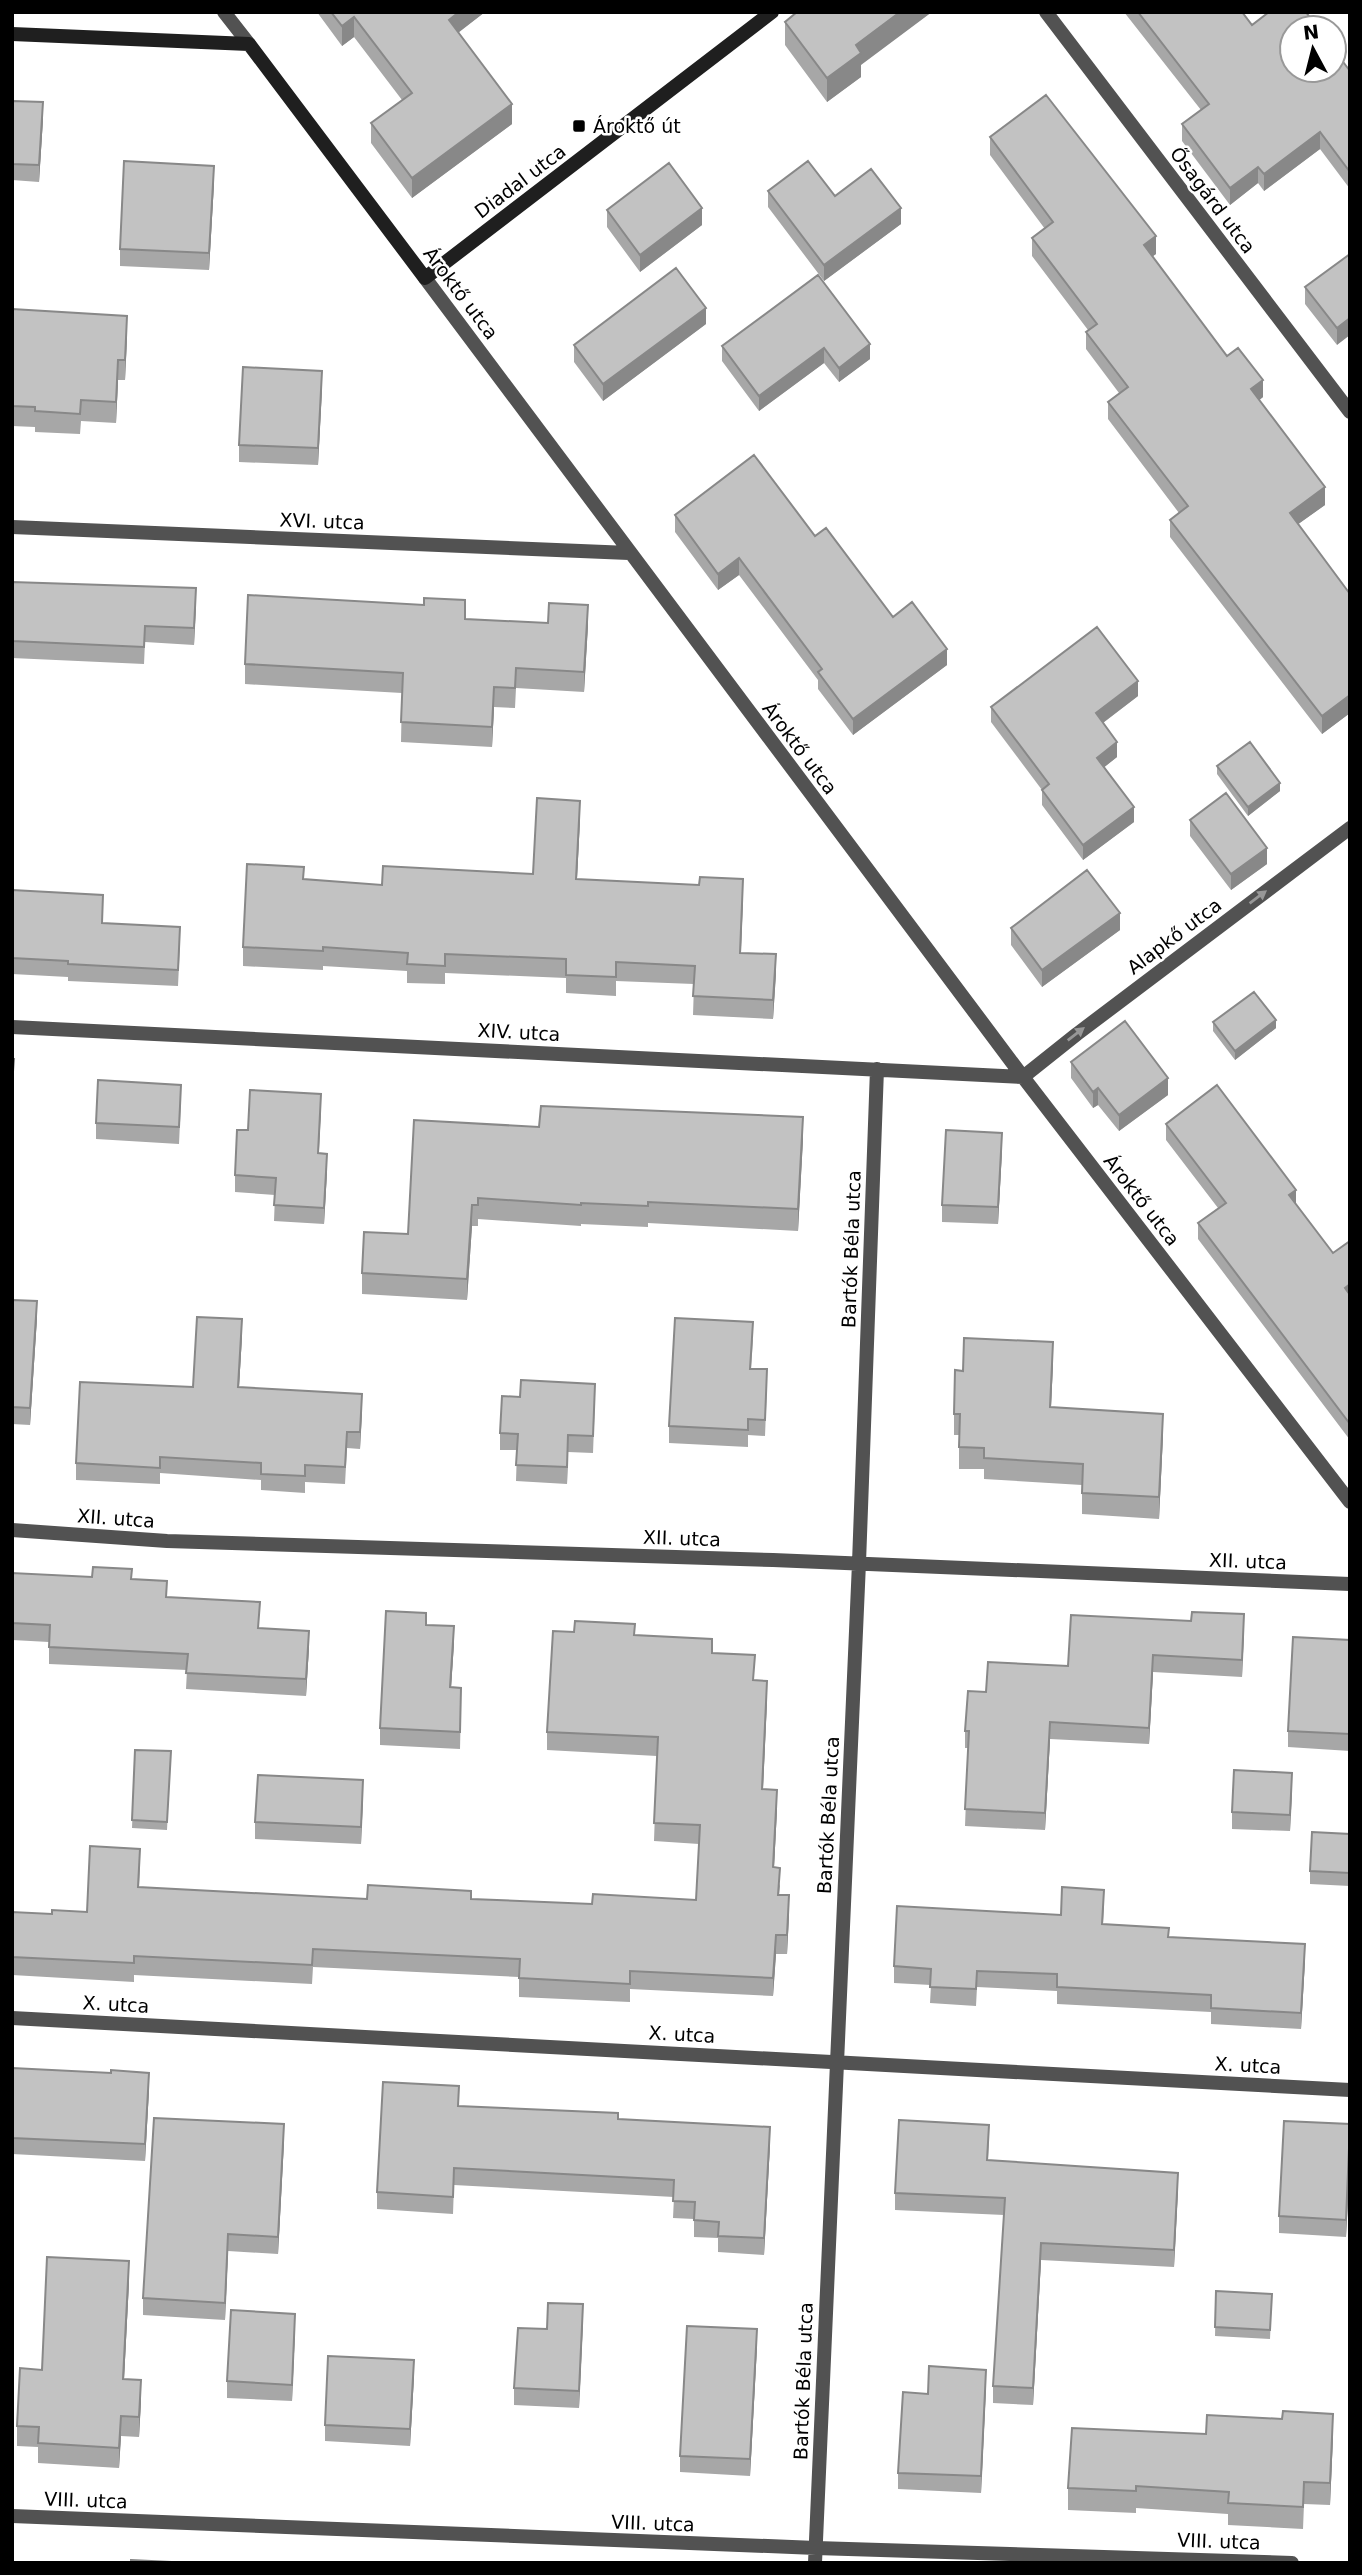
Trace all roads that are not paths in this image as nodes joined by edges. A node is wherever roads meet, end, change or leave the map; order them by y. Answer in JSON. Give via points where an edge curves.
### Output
{"nodes":[{"id":1,"x":224,"y":12,"type":"edge"},
{"id":2,"x":772,"y":12,"type":"edge"},
{"id":3,"x":1046,"y":12,"type":"edge"},
{"id":4,"x":12,"y":34,"type":"edge"},
{"id":5,"x":249,"y":44,"type":"junction"},
{"id":6,"x":425,"y":278,"type":"junction"},
{"id":7,"x":1350,"y":412,"type":"edge"},
{"id":8,"x":12,"y":527,"type":"edge"},
{"id":9,"x":629,"y":553,"type":"junction"},
{"id":10,"x":1350,"y":828,"type":"edge"},
{"id":11,"x":12,"y":1027,"type":"edge"},
{"id":12,"x":877,"y":1069,"type":"junction"},
{"id":13,"x":1023,"y":1077,"type":"junction"},
{"id":14,"x":1350,"y":1502,"type":"edge"},
{"id":15,"x":12,"y":1530,"type":"edge"},
{"id":16,"x":859,"y":1563,"type":"junction"},
{"id":17,"x":1350,"y":1584,"type":"edge"},
{"id":18,"x":12,"y":2018,"type":"edge"},
{"id":19,"x":836,"y":2062,"type":"junction"},
{"id":20,"x":1350,"y":2090,"type":"edge"},
{"id":21,"x":12,"y":2516,"type":"edge"},
{"id":22,"x":815,"y":2556,"type":"edge"},
{"id":23,"x":1292,"y":2563,"type":"edge"}],
"edges":[{"from":1,"to":5,"type":"street","name":"Ároktő utca"},
{"from":2,"to":6,"type":"street","name":"Diadal utca"},
{"from":3,"to":7,"type":"street","name":"Ősagárd utca"},
{"from":4,"to":5,"type":"street"},
{"from":5,"to":6,"type":"street","name":"Ároktő utca"},
{"from":6,"to":9,"type":"street","name":"Ároktő utca"},
{"from":8,"to":9,"type":"street","name":"XVI. utca"},
{"from":9,"to":13,"type":"street","name":"Ároktő utca"},
{"from":13,"to":10,"type":"street","name":"Alapkő utca","one_way":true},
{"from":11,"to":12,"type":"street","name":"XIV. utca"},
{"from":12,"to":13,"type":"street","name":"XIV. utca"},
{"from":12,"to":16,"type":"street","name":"Bartók Béla utca"},
{"from":13,"to":14,"type":"street","name":"Ároktő utca"},
{"from":15,"to":16,"type":"street","name":"XII. utca","via":[[181,1542]]},
{"from":16,"to":17,"type":"street","name":"XII. utca"},
{"from":16,"to":19,"type":"street","name":"Bartók Béla utca"},
{"from":18,"to":19,"type":"street","name":"X. utca"},
{"from":19,"to":20,"type":"street","name":"X. utca"},
{"from":19,"to":22,"type":"street","name":"Bartók Béla utca"},
{"from":21,"to":22,"type":"street","name":"VIII. utca"},
{"from":22,"to":23,"type":"street","name":"VIII. utca"}]}
